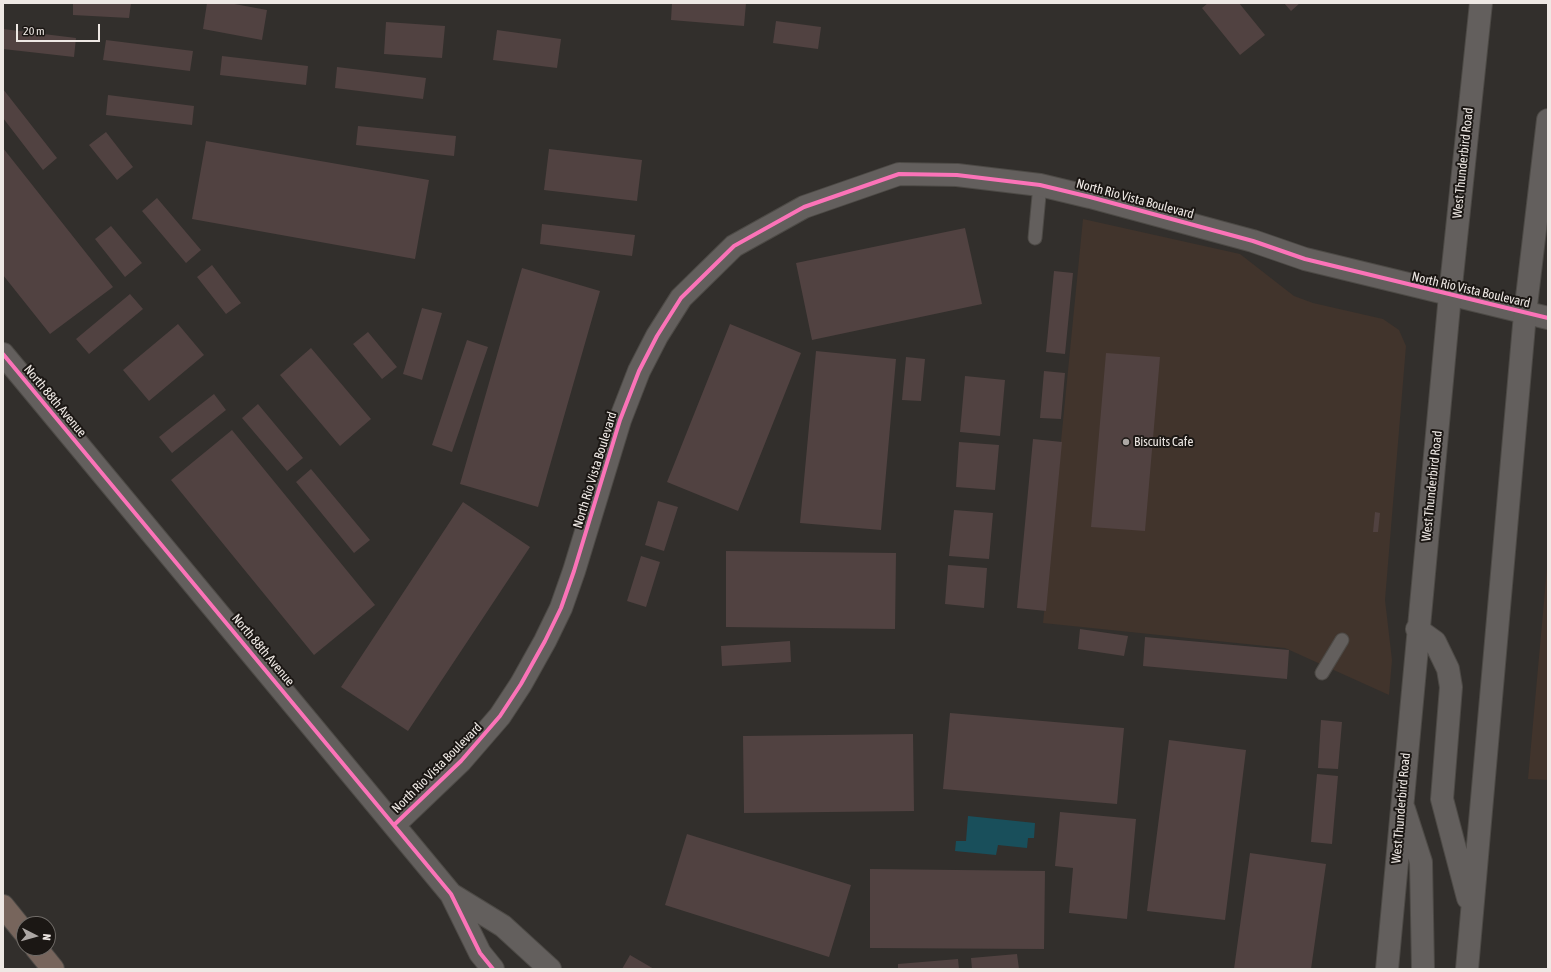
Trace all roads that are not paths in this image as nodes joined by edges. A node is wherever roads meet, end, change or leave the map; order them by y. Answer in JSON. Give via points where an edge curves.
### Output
{"nodes":[{"id":1,"x":1481,"y":3,"type":"edge"},
{"id":2,"x":1548,"y":120,"type":"edge"},
{"id":3,"x":1040,"y":186,"type":"junction"},
{"id":4,"x":1035,"y":238,"type":"dead end"},
{"id":5,"x":1450,"y":295,"type":"junction"},
{"id":6,"x":1525,"y":314,"type":"junction"},
{"id":7,"x":1548,"y":318,"type":"edge"},
{"id":8,"x":3,"y":354,"type":"edge"},
{"id":9,"x":1417,"y":630,"type":"junction"},
{"id":10,"x":1342,"y":640,"type":"dead end"},
{"id":11,"x":1322,"y":673,"type":"dead end"},
{"id":12,"x":1402,"y":800,"type":"junction"},
{"id":13,"x":394,"y":825,"type":"junction"},
{"id":14,"x":451,"y":894,"type":"junction"},
{"id":15,"x":3,"y":906,"type":"edge"},
{"id":16,"x":1472,"y":913,"type":"junction"},
{"id":17,"x":16,"y":922,"type":"edge"},
{"id":18,"x":493,"y":969,"type":"edge"},
{"id":19,"x":550,"y":969,"type":"edge"},
{"id":20,"x":1387,"y":969,"type":"edge"},
{"id":21,"x":1423,"y":969,"type":"edge"},
{"id":22,"x":1467,"y":969,"type":"edge"}],
"edges":[{"from":1,"to":5,"type":"street","name":"West Thunderbird Road"},
{"from":2,"to":6,"type":"street"},
{"from":3,"to":4,"type":"lane"},
{"from":3,"to":5,"type":"street","name":"North Rio Vista Boulevard","via":[[1253,241],[1305,259]]},
{"from":3,"to":13,"type":"street","name":"North Rio Vista Boulevard","via":[[957,175],[899,174],[804,208],[734,246],[681,298],[657,336],[636,378],[620,420],[574,572],[545,641],[500,716],[461,762]]},
{"from":5,"to":6,"type":"street","name":"North Rio Vista Boulevard"},
{"from":5,"to":9,"type":"street","name":"West Thunderbird Road"},
{"from":6,"to":7,"type":"street","name":"North Rio Vista Boulevard"},
{"from":6,"to":16,"type":"street"},
{"from":8,"to":13,"type":"street","name":"North 88th Avenue"},
{"from":9,"to":12,"type":"street","name":"West Thunderbird Road"},
{"from":9,"to":16,"type":"street","via":[[1435,642],[1448,669],[1451,687],[1442,799]]},
{"from":10,"to":11,"type":"lane"},
{"from":12,"to":20,"type":"street","name":"West Thunderbird Road"},
{"from":12,"to":21,"type":"street","via":[[1422,862]]},
{"from":13,"to":14,"type":"street","name":"North 88th Avenue"},
{"from":14,"to":18,"type":"street","name":"North 88th Avenue","via":[[480,953]]},
{"from":14,"to":19,"type":"street","name":"North 88th Avenue","via":[[503,926]]},
{"from":15,"to":17,"type":"highway"},
{"from":16,"to":22,"type":"street"}]}
